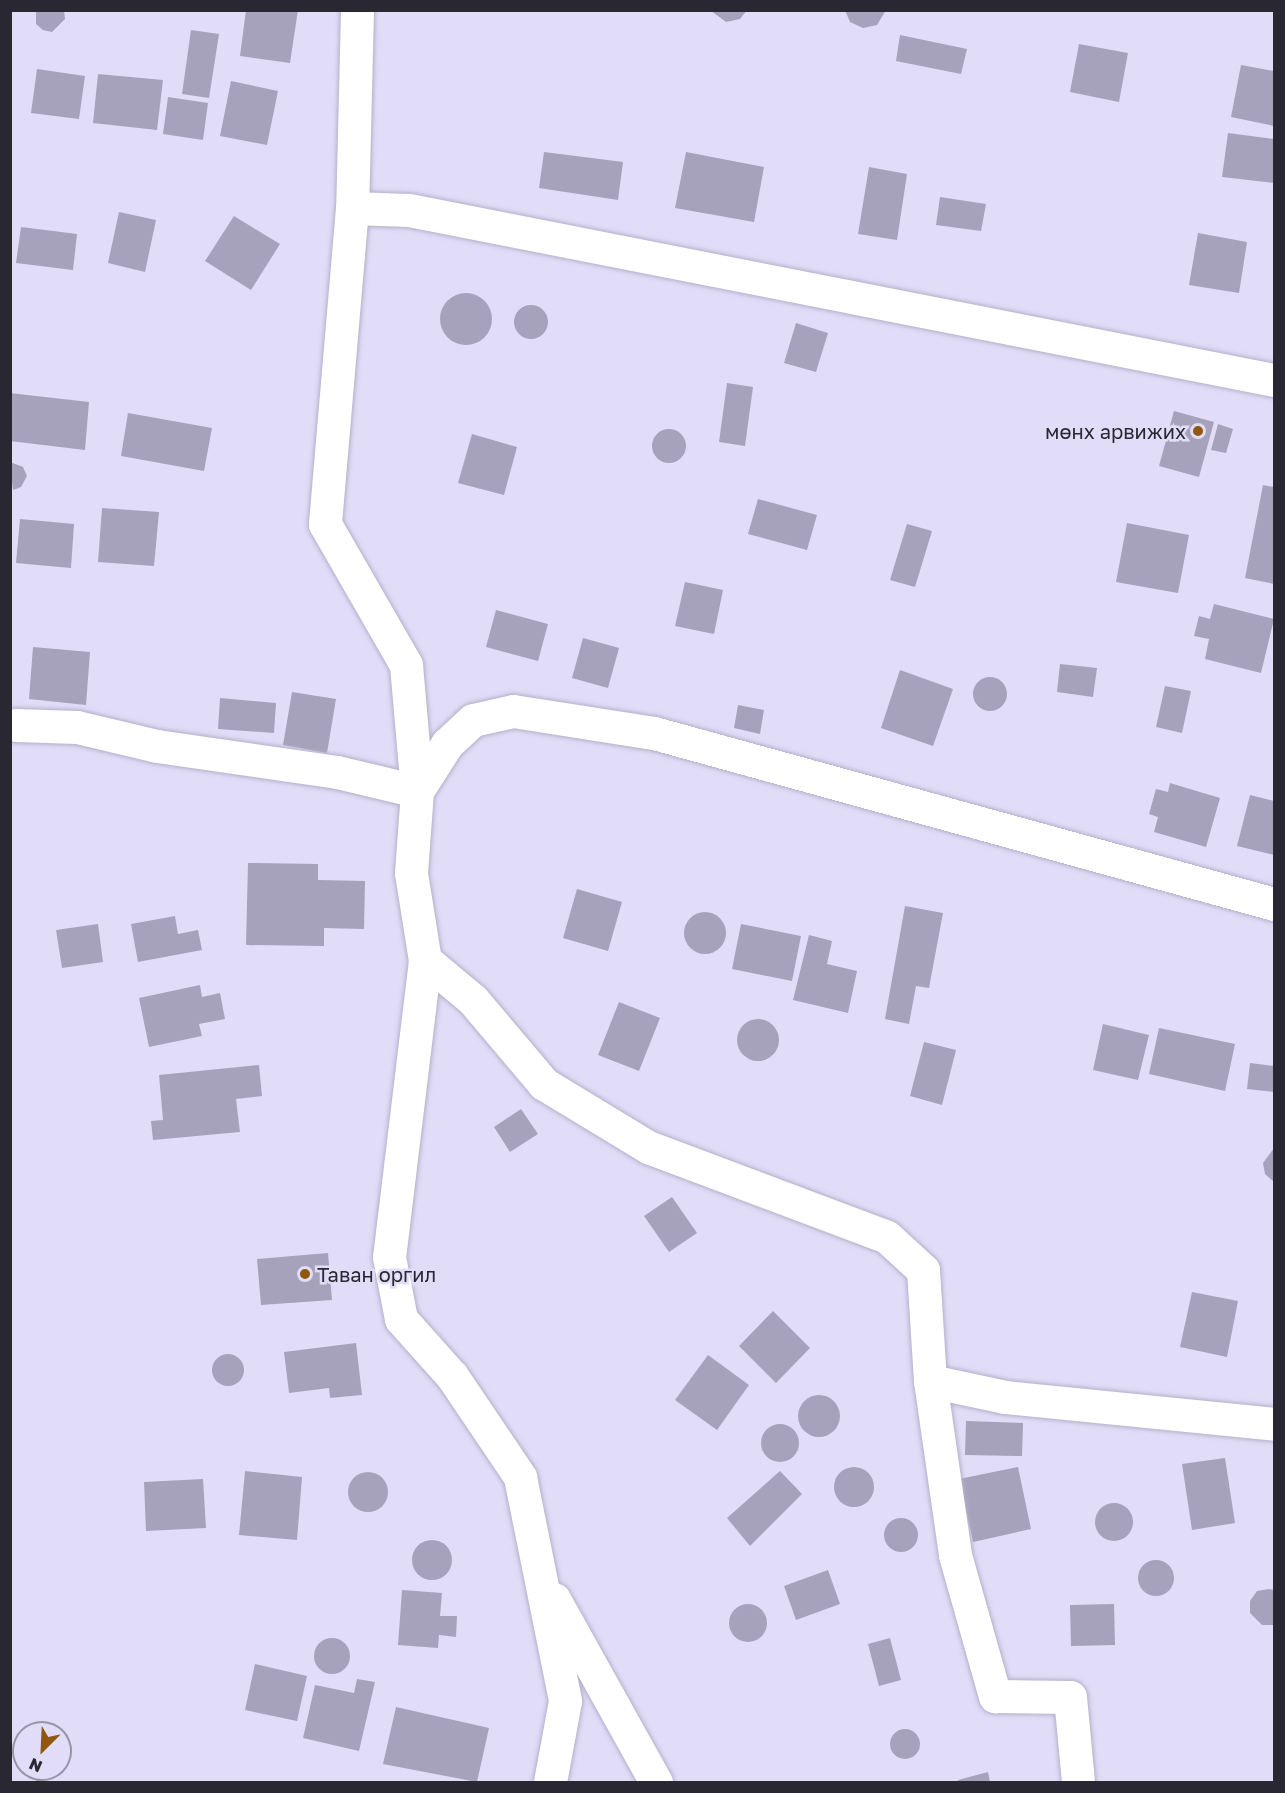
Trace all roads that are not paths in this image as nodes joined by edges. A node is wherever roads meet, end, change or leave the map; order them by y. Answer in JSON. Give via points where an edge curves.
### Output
{"nodes":[{"id":1,"x":357,"y":10,"type":"edge"},
{"id":2,"x":352,"y":208,"type":"junction"},
{"id":3,"x":1275,"y":380,"type":"edge"},
{"id":4,"x":16,"y":725,"type":"dead end"},
{"id":5,"x":417,"y":790,"type":"junction"},
{"id":6,"x":1275,"y":904,"type":"edge"},
{"id":7,"x":425,"y":960,"type":"junction"},
{"id":8,"x":930,"y":1381,"type":"junction"},
{"id":9,"x":1275,"y":1424,"type":"edge"},
{"id":10,"x":539,"y":1571,"type":"junction"},
{"id":11,"x":550,"y":1782,"type":"edge"},
{"id":12,"x":656,"y":1782,"type":"edge"},
{"id":13,"x":1078,"y":1782,"type":"edge"}],
"edges":[{"from":1,"to":2,"type":"street"},
{"from":2,"to":3,"type":"street","via":[[409,210]]},
{"from":2,"to":5,"type":"street","via":[[325,524],[406,665]]},
{"from":4,"to":5,"type":"street","via":[[77,727],[157,746],[338,772]]},
{"from":5,"to":6,"type":"street","via":[[447,744],[473,720],[513,711],[654,733]]},
{"from":5,"to":7,"type":"street","via":[[411,873]]},
{"from":7,"to":8,"type":"street","via":[[473,1000],[544,1084],[648,1147],[887,1237],[923,1270]]},
{"from":7,"to":10,"type":"street","via":[[389,1257],[401,1318],[452,1376],[520,1476]]},
{"from":8,"to":9,"type":"street","via":[[1005,1396]]},
{"from":8,"to":13,"type":"street","via":[[955,1555],[995,1696],[1071,1697]]},
{"from":10,"to":11,"type":"street","via":[[565,1701]]},
{"from":10,"to":12,"type":"street"}]}
